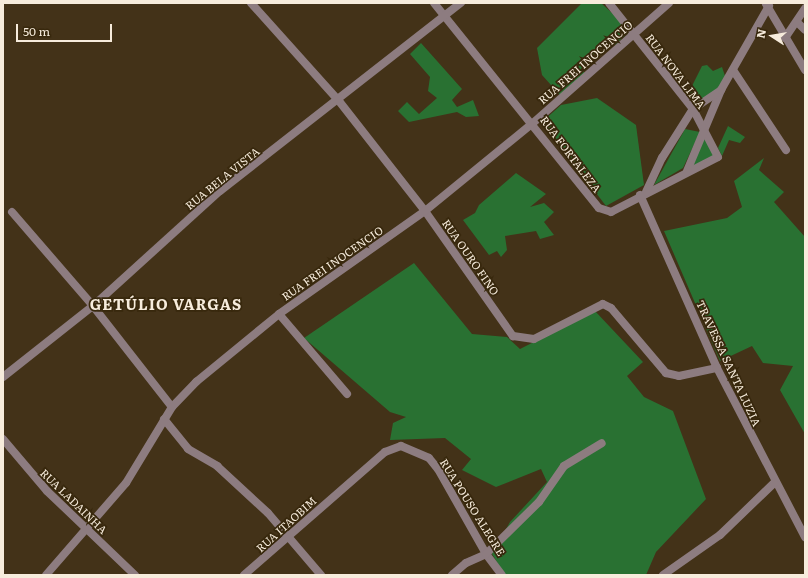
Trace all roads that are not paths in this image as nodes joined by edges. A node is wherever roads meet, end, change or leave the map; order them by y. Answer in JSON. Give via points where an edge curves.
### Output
{"nodes":[{"id":1,"x":252,"y":3,"type":"edge"},
{"id":2,"x":434,"y":3,"type":"edge"},
{"id":3,"x":461,"y":3,"type":"edge"},
{"id":4,"x":608,"y":3,"type":"edge"},
{"id":5,"x":669,"y":3,"type":"edge"},
{"id":6,"x":767,"y":5,"type":"edge"},
{"id":7,"x":805,"y":8,"type":"edge"},
{"id":8,"x":445,"y":16,"type":"junction"},
{"id":9,"x":797,"y":22,"type":"junction"},
{"id":10,"x":805,"y":30,"type":"edge"},
{"id":11,"x":634,"y":34,"type":"junction"},
{"id":12,"x":785,"y":38,"type":"junction"},
{"id":13,"x":733,"y":70,"type":"junction"},
{"id":14,"x":805,"y":70,"type":"edge"},
{"id":15,"x":721,"y":90,"type":"junction"},
{"id":16,"x":339,"y":101,"type":"junction"},
{"id":17,"x":693,"y":109,"type":"junction"},
{"id":18,"x":533,"y":123,"type":"junction"},
{"id":19,"x":704,"y":130,"type":"junction"},
{"id":20,"x":786,"y":150,"type":"dead end"},
{"id":21,"x":718,"y":157,"type":"joint"},
{"id":22,"x":687,"y":170,"type":"junction"},
{"id":23,"x":643,"y":194,"type":"junction"},
{"id":24,"x":425,"y":211,"type":"junction"},
{"id":25,"x":12,"y":212,"type":"dead end"},
{"id":26,"x":93,"y":306,"type":"junction"},
{"id":27,"x":279,"y":314,"type":"junction"},
{"id":28,"x":717,"y":368,"type":"junction"},
{"id":29,"x":3,"y":377,"type":"edge"},
{"id":30,"x":347,"y":394,"type":"dead end"},
{"id":31,"x":172,"y":407,"type":"junction"},
{"id":32,"x":164,"y":419,"type":"junction"},
{"id":33,"x":3,"y":439,"type":"edge"},
{"id":34,"x":602,"y":443,"type":"dead end"},
{"id":35,"x":774,"y":483,"type":"junction"},
{"id":36,"x":342,"y":488,"type":"joint"},
{"id":37,"x":88,"y":530,"type":"junction"},
{"id":38,"x":291,"y":537,"type":"junction"},
{"id":39,"x":805,"y":537,"type":"edge"},
{"id":40,"x":486,"y":554,"type":"junction"},
{"id":41,"x":46,"y":575,"type":"edge"},
{"id":42,"x":135,"y":575,"type":"edge"},
{"id":43,"x":244,"y":575,"type":"edge"},
{"id":44,"x":321,"y":575,"type":"edge"},
{"id":45,"x":452,"y":575,"type":"edge"},
{"id":46,"x":502,"y":575,"type":"edge"},
{"id":47,"x":663,"y":575,"type":"edge"}],
"edges":[{"from":1,"to":16,"type":"street","name":"RUA OURO FINO"},
{"from":2,"to":8,"type":"street","name":"RUA FORTALEZA"},
{"from":3,"to":8,"type":"street","name":"RUA BELA VISTA"},
{"from":4,"to":11,"type":"street","name":"RUA NOVA LIMA"},
{"from":5,"to":11,"type":"street","name":"RUA FREI INOCENCIO"},
{"from":6,"to":12,"type":"street"},
{"from":6,"to":13,"type":"street"},
{"from":7,"to":9,"type":"street"},
{"from":8,"to":16,"type":"street","name":"RUA BELA VISTA"},
{"from":8,"to":18,"type":"street","name":"RUA FORTALEZA"},
{"from":9,"to":10,"type":"street"},
{"from":9,"to":12,"type":"street"},
{"from":11,"to":17,"type":"street","name":"RUA NOVA LIMA"},
{"from":11,"to":18,"type":"street","name":"RUA FREI INOCENCIO"},
{"from":12,"to":14,"type":"street"},
{"from":13,"to":15,"type":"street"},
{"from":13,"to":20,"type":"street"},
{"from":15,"to":17,"type":"street"},
{"from":15,"to":19,"type":"street"},
{"from":16,"to":24,"type":"street","name":"RUA OURO FINO"},
{"from":16,"to":26,"type":"street","name":"RUA BELA VISTA","via":[[220,192]]},
{"from":17,"to":19,"type":"street","name":"RUA NOVA LIMA"},
{"from":17,"to":23,"type":"street"},
{"from":18,"to":23,"type":"street","name":"RUA FORTALEZA","via":[[599,208],[616,211]]},
{"from":18,"to":24,"type":"street","name":"RUA FREI INOCENCIO"},
{"from":19,"to":21,"type":"street","name":"RUA NOVA LIMA"},
{"from":19,"to":22,"type":"street"},
{"from":21,"to":22,"type":"street","name":"RUA FORTALEZA","via":[[716,161]]},
{"from":22,"to":23,"type":"street","name":"RUA FORTALEZA"},
{"from":23,"to":28,"type":"street","name":"TRAVESSA SANTA LUZIA"},
{"from":24,"to":27,"type":"street","name":"RUA FREI INOCENCIO"},
{"from":24,"to":28,"type":"street","name":"RUA OURO FINO","via":[[513,336],[519,339],[534,339],[602,304],[611,308],[666,373],[679,376]]},
{"from":25,"to":26,"type":"street"},
{"from":26,"to":29,"type":"street","name":"RUA BELA VISTA"},
{"from":26,"to":31,"type":"street"},
{"from":27,"to":30,"type":"street"},
{"from":27,"to":31,"type":"street","name":"RUA FREI INOCENCIO","via":[[196,382]]},
{"from":28,"to":35,"type":"street","name":"TRAVESSA SANTA LUZIA"},
{"from":31,"to":32,"type":"street","name":"RUA FREI INOCENCIO"},
{"from":32,"to":37,"type":"street","name":"RUA FREI INOCENCIO","via":[[126,483]]},
{"from":32,"to":38,"type":"street","via":[[188,448],[217,466]]},
{"from":33,"to":37,"type":"street","name":"RUA LADAINHA","via":[[47,491]]},
{"from":34,"to":40,"type":"street","via":[[564,466],[539,502]]},
{"from":35,"to":39,"type":"street","name":"TRAVESSA SANTA LUZIA"},
{"from":35,"to":47,"type":"street","via":[[720,535]]},
{"from":36,"to":38,"type":"street","name":"RUA ITAOBIM"},
{"from":36,"to":40,"type":"street","name":"RUA POUSO ALEGRE","via":[[386,452],[402,446],[416,451],[438,468]]},
{"from":37,"to":41,"type":"street","name":"RUA FREI INOCENCIO"},
{"from":37,"to":42,"type":"street","name":"RUA LADAINHA"},
{"from":38,"to":43,"type":"street","name":"RUA ITAOBIM"},
{"from":38,"to":44,"type":"street"},
{"from":40,"to":45,"type":"street","via":[[466,563]]},
{"from":40,"to":46,"type":"street","name":"RUA POUSO ALEGRE"}]}
